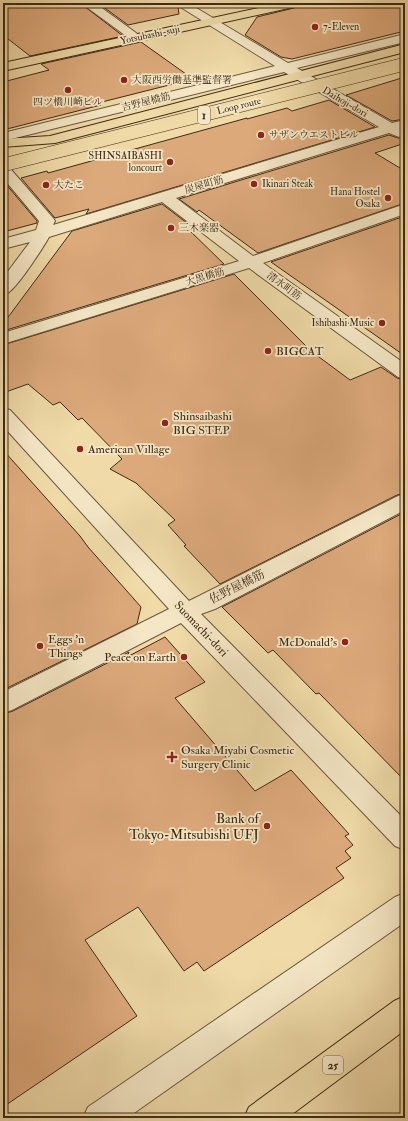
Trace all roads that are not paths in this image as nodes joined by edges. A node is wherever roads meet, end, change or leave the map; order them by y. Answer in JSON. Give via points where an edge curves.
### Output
{"nodes":[{"id":1,"x":87,"y":3,"type":"edge"},
{"id":2,"x":180,"y":3,"type":"edge"},
{"id":3,"x":298,"y":3,"type":"edge"},
{"id":4,"x":209,"y":22,"type":"junction"},
{"id":5,"x":137,"y":38,"type":"junction"},
{"id":6,"x":405,"y":38,"type":"edge"},
{"id":7,"x":405,"y":48,"type":"edge"},
{"id":8,"x":405,"y":64,"type":"edge"},
{"id":9,"x":3,"y":67,"type":"edge"},
{"id":10,"x":285,"y":67,"type":"junction"},
{"id":11,"x":299,"y":75,"type":"junction"},
{"id":12,"x":398,"y":127,"type":"edge"},
{"id":13,"x":405,"y":136,"type":"edge"},
{"id":14,"x":3,"y":137,"type":"edge"},
{"id":15,"x":3,"y":143,"type":"edge"},
{"id":16,"x":3,"y":166,"type":"edge"},
{"id":17,"x":3,"y":169,"type":"edge"},
{"id":18,"x":165,"y":197,"type":"junction"},
{"id":19,"x":405,"y":209,"type":"edge"},
{"id":20,"x":43,"y":234,"type":"junction"},
{"id":21,"x":3,"y":244,"type":"edge"},
{"id":22,"x":251,"y":262,"type":"junction"},
{"id":23,"x":3,"y":289,"type":"edge"},
{"id":24,"x":3,"y":339,"type":"edge"},
{"id":25,"x":405,"y":373,"type":"edge"},
{"id":26,"x":3,"y":414,"type":"edge"},
{"id":27,"x":405,"y":501,"type":"edge"},
{"id":28,"x":185,"y":612,"type":"junction"},
{"id":29,"x":3,"y":703,"type":"edge"},
{"id":30,"x":405,"y":838,"type":"edge"},
{"id":31,"x":405,"y":906,"type":"edge"},
{"id":32,"x":405,"y":1011,"type":"edge"},
{"id":33,"x":99,"y":1118,"type":"edge"},
{"id":34,"x":260,"y":1118,"type":"edge"}],
"edges":[{"from":1,"to":5,"type":"street"},
{"from":2,"to":4,"type":"street","name":"Daihoji-dori"},
{"from":3,"to":4,"type":"main road","name":"Yotsubashi-suji"},
{"from":4,"to":5,"type":"main road","name":"Yotsubashi-suji"},
{"from":4,"to":10,"type":"street","name":"Daihoji-dori"},
{"from":5,"to":9,"type":"main road","name":"Yotsubashi-suji"},
{"from":6,"to":10,"type":"street","name":"吉野屋橋筋"},
{"from":7,"to":11,"type":"main road"},
{"from":8,"to":16,"type":"main road","name":"Loop route","number":"1","bridge":true},
{"from":10,"to":11,"type":"street","name":"Daihoji-dori"},
{"from":10,"to":14,"type":"street","name":"吉野屋橋筋"},
{"from":11,"to":12,"type":"street","name":"Daihoji-dori"},
{"from":11,"to":15,"type":"main road","via":[[50,140]]},
{"from":12,"to":13,"type":"street","name":"Daihoji-dori"},
{"from":12,"to":18,"type":"street","name":"炭屋町筋"},
{"from":17,"to":20,"type":"street","via":[[47,221]]},
{"from":18,"to":20,"type":"street","name":"炭屋町筋"},
{"from":18,"to":22,"type":"street","name":"清水町筋"},
{"from":19,"to":22,"type":"street","name":"大黒橋筋"},
{"from":20,"to":21,"type":"street","name":"炭屋町筋"},
{"from":20,"to":23,"type":"street"},
{"from":22,"to":24,"type":"street","name":"大黒橋筋"},
{"from":22,"to":25,"type":"street","name":"清水町筋"},
{"from":26,"to":28,"type":"street","name":"Suomachi-dori"},
{"from":27,"to":28,"type":"street","name":"佐野屋橋筋"},
{"from":28,"to":29,"type":"street","name":"佐野屋橋筋"},
{"from":28,"to":30,"type":"street","name":"Suomachi-dori"},
{"from":31,"to":33,"type":"street"},
{"from":32,"to":34,"type":"main road","number":"25"}]}
